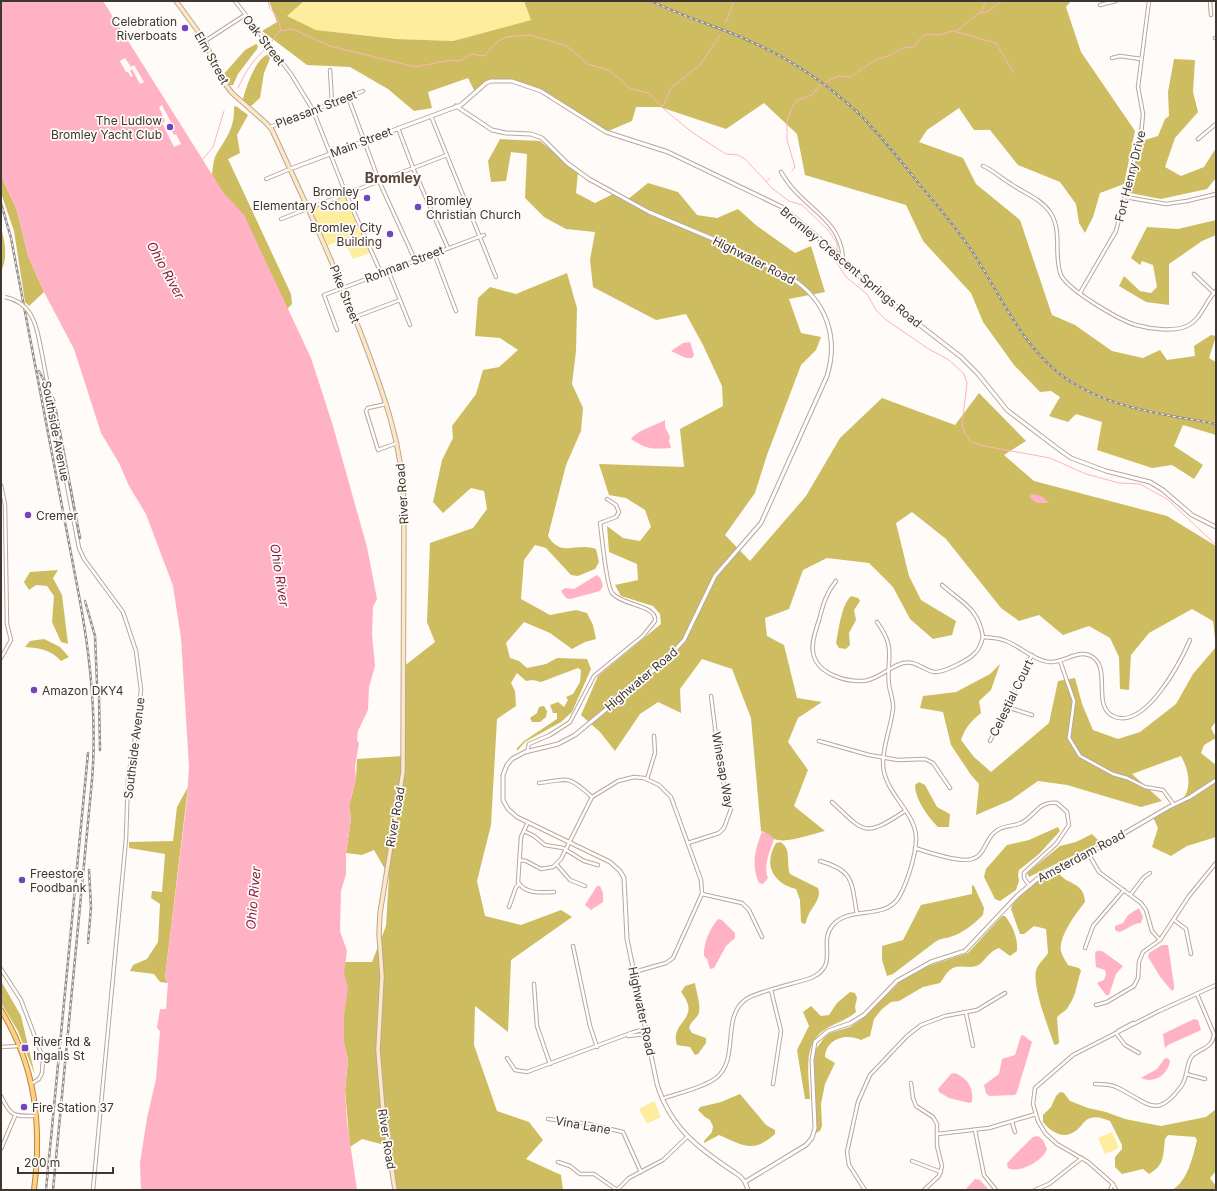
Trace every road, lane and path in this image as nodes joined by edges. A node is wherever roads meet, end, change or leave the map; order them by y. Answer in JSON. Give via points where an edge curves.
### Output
{"nodes":[{"id":1,"x":176,"y":1,"type":"edge"},
{"id":2,"x":235,"y":1,"type":"edge"},
{"id":3,"x":1116,"y":1,"type":"edge"},
{"id":4,"x":1148,"y":1,"type":"edge"},
{"id":5,"x":1210,"y":1,"type":"edge"},
{"id":6,"x":1100,"y":6,"type":"dead end"},
{"id":7,"x":245,"y":15,"type":"junction"},
{"id":8,"x":1211,"y":15,"type":"dead end"},
{"id":9,"x":204,"y":41,"type":"junction"},
{"id":10,"x":1112,"y":58,"type":"dead end"},
{"id":11,"x":1141,"y":59,"type":"junction"},
{"id":12,"x":330,"y":70,"type":"dead end"},
{"id":13,"x":363,"y":91,"type":"dead end"},
{"id":14,"x":348,"y":97,"type":"junction"},
{"id":15,"x":332,"y":103,"type":"junction"},
{"id":16,"x":456,"y":106,"type":"junction"},
{"id":17,"x":313,"y":110,"type":"junction"},
{"id":18,"x":431,"y":116,"type":"junction"},
{"id":19,"x":1216,"y":124,"type":"edge"},
{"id":20,"x":270,"y":128,"type":"junction"},
{"id":21,"x":398,"y":128,"type":"junction"},
{"id":22,"x":1198,"y":139,"type":"dead end"},
{"id":23,"x":364,"y":141,"type":"junction"},
{"id":24,"x":331,"y":154,"type":"junction"},
{"id":25,"x":447,"y":155,"type":"junction"},
{"id":26,"x":983,"y":166,"type":"dead end"},
{"id":27,"x":413,"y":168,"type":"junction"},
{"id":28,"x":290,"y":169,"type":"junction"},
{"id":29,"x":781,"y":172,"type":"dead end"},
{"id":30,"x":266,"y":179,"type":"dead end"},
{"id":31,"x":379,"y":181,"type":"junction"},
{"id":32,"x":346,"y":194,"type":"junction"},
{"id":33,"x":1216,"y":194,"type":"edge"},
{"id":34,"x":1125,"y":197,"type":"junction"},
{"id":35,"x":308,"y":208,"type":"junction"},
{"id":36,"x":281,"y":219,"type":"dead end"},
{"id":37,"x":484,"y":235,"type":"dead end"},
{"id":38,"x":480,"y":236,"type":"junction"},
{"id":39,"x":448,"y":248,"type":"junction"},
{"id":40,"x":434,"y":253,"type":"junction"},
{"id":41,"x":842,"y":257,"type":"junction"},
{"id":42,"x":415,"y":260,"type":"junction"},
{"id":43,"x":388,"y":270,"type":"junction"},
{"id":44,"x":381,"y":273,"type":"junction"},
{"id":45,"x":1194,"y":274,"type":"dead end"},
{"id":46,"x":496,"y":277,"type":"dead end"},
{"id":47,"x":343,"y":287,"type":"junction"},
{"id":48,"x":1215,"y":292,"type":"edge"},
{"id":49,"x":1080,"y":293,"type":"junction"},
{"id":50,"x":1,"y":297,"type":"edge"},
{"id":51,"x":400,"y":300,"type":"junction"},
{"id":52,"x":456,"y":311,"type":"dead end"},
{"id":53,"x":354,"y":317,"type":"junction"},
{"id":54,"x":410,"y":325,"type":"dead end"},
{"id":55,"x":337,"y":330,"type":"dead end"},
{"id":56,"x":386,"y":404,"type":"junction"},
{"id":57,"x":397,"y":443,"type":"junction"},
{"id":58,"x":1,"y":485,"type":"edge"},
{"id":59,"x":607,"y":499,"type":"dead end"},
{"id":60,"x":1,"y":518,"type":"edge"},
{"id":61,"x":5,"y":518,"type":"junction"},
{"id":62,"x":1216,"y":527,"type":"edge"},
{"id":63,"x":836,"y":581,"type":"dead end"},
{"id":64,"x":942,"y":585,"type":"dead end"},
{"id":65,"x":877,"y":622,"type":"dead end"},
{"id":66,"x":983,"y":637,"type":"junction"},
{"id":67,"x":1190,"y":640,"type":"dead end"},
{"id":68,"x":1032,"y":655,"type":"junction"},
{"id":69,"x":1,"y":658,"type":"edge"},
{"id":70,"x":1060,"y":661,"type":"junction"},
{"id":71,"x":888,"y":671,"type":"junction"},
{"id":72,"x":711,"y":696,"type":"dead end"},
{"id":73,"x":1007,"y":707,"type":"junction"},
{"id":74,"x":1032,"y":715,"type":"dead end"},
{"id":75,"x":654,"y":736,"type":"dead end"},
{"id":76,"x":819,"y":741,"type":"dead end"},
{"id":77,"x":990,"y":742,"type":"dead end"},
{"id":78,"x":527,"y":752,"type":"junction"},
{"id":79,"x":883,"y":757,"type":"junction"},
{"id":80,"x":647,"y":779,"type":"junction"},
{"id":81,"x":1216,"y":780,"type":"edge"},
{"id":82,"x":539,"y":783,"type":"dead end"},
{"id":83,"x":950,"y":788,"type":"dead end"},
{"id":84,"x":592,"y":797,"type":"junction"},
{"id":85,"x":832,"y":802,"type":"dead end"},
{"id":86,"x":1174,"y":805,"type":"junction"},
{"id":87,"x":905,"y":811,"type":"junction"},
{"id":88,"x":528,"y":822,"type":"junction"},
{"id":89,"x":524,"y":830,"type":"junction"},
{"id":90,"x":570,"y":842,"type":"junction"},
{"id":91,"x":688,"y":843,"type":"junction"},
{"id":92,"x":915,"y":848,"type":"junction"},
{"id":93,"x":566,"y":849,"type":"junction"},
{"id":94,"x":1088,"y":853,"type":"junction"},
{"id":95,"x":519,"y":860,"type":"junction"},
{"id":96,"x":820,"y":861,"type":"dead end"},
{"id":97,"x":1216,"y":863,"type":"edge"},
{"id":98,"x":557,"y":865,"type":"junction"},
{"id":99,"x":598,"y":865,"type":"dead end"},
{"id":100,"x":1150,"y":873,"type":"dead end"},
{"id":101,"x":519,"y":884,"type":"junction"},
{"id":102,"x":1029,"y":885,"type":"junction"},
{"id":103,"x":585,"y":886,"type":"dead end"},
{"id":104,"x":1124,"y":890,"type":"junction"},
{"id":105,"x":554,"y":892,"type":"dead end"},
{"id":106,"x":702,"y":894,"type":"junction"},
{"id":107,"x":1131,"y":894,"type":"junction"},
{"id":108,"x":509,"y":907,"type":"dead end"},
{"id":109,"x":856,"y":914,"type":"junction"},
{"id":110,"x":1174,"y":920,"type":"junction"},
{"id":111,"x":762,"y":937,"type":"dead end"},
{"id":112,"x":1160,"y":940,"type":"junction"},
{"id":113,"x":574,"y":946,"type":"dead end"},
{"id":114,"x":1085,"y":948,"type":"dead end"},
{"id":115,"x":1191,"y":954,"type":"dead end"},
{"id":116,"x":1,"y":969,"type":"edge"},
{"id":117,"x":634,"y":972,"type":"junction"},
{"id":118,"x":534,"y":984,"type":"dead end"},
{"id":119,"x":1216,"y":985,"type":"edge"},
{"id":120,"x":771,"y":990,"type":"junction"},
{"id":121,"x":1005,"y":992,"type":"dead end"},
{"id":122,"x":1197,"y":994,"type":"junction"},
{"id":123,"x":1096,"y":1005,"type":"dead end"},
{"id":124,"x":1,"y":1010,"type":"edge"},
{"id":125,"x":966,"y":1012,"type":"junction"},
{"id":126,"x":645,"y":1029,"type":"junction"},
{"id":127,"x":1116,"y":1033,"type":"junction"},
{"id":128,"x":646,"y":1034,"type":"junction"},
{"id":129,"x":627,"y":1036,"type":"junction"},
{"id":130,"x":19,"y":1046,"type":"junction"},
{"id":131,"x":973,"y":1046,"type":"dead end"},
{"id":132,"x":1,"y":1047,"type":"edge"},
{"id":133,"x":597,"y":1047,"type":"junction"},
{"id":134,"x":1139,"y":1053,"type":"dead end"},
{"id":135,"x":507,"y":1058,"type":"dead end"},
{"id":136,"x":550,"y":1064,"type":"junction"},
{"id":137,"x":1186,"y":1074,"type":"junction"},
{"id":138,"x":1205,"y":1079,"type":"dead end"},
{"id":139,"x":911,"y":1083,"type":"dead end"},
{"id":140,"x":31,"y":1084,"type":"junction"},
{"id":141,"x":773,"y":1084,"type":"dead end"},
{"id":142,"x":1095,"y":1084,"type":"dead end"},
{"id":143,"x":1,"y":1096,"type":"edge"},
{"id":144,"x":662,"y":1099,"type":"junction"},
{"id":145,"x":1036,"y":1114,"type":"junction"},
{"id":146,"x":15,"y":1116,"type":"junction"},
{"id":147,"x":36,"y":1116,"type":"junction"},
{"id":148,"x":548,"y":1119,"type":"dead end"},
{"id":149,"x":1012,"y":1122,"type":"junction"},
{"id":150,"x":975,"y":1130,"type":"junction"},
{"id":151,"x":1015,"y":1132,"type":"dead end"},
{"id":152,"x":937,"y":1134,"type":"junction"},
{"id":153,"x":687,"y":1137,"type":"junction"},
{"id":154,"x":1,"y":1149,"type":"edge"},
{"id":155,"x":1082,"y":1158,"type":"junction"},
{"id":156,"x":912,"y":1161,"type":"dead end"},
{"id":157,"x":558,"y":1162,"type":"dead end"},
{"id":158,"x":641,"y":1172,"type":"junction"},
{"id":159,"x":941,"y":1172,"type":"junction"},
{"id":160,"x":745,"y":1182,"type":"junction"},
{"id":161,"x":1113,"y":1184,"type":"junction"},
{"id":162,"x":34,"y":1190,"type":"edge"},
{"id":163,"x":93,"y":1190,"type":"edge"},
{"id":164,"x":395,"y":1190,"type":"edge"},
{"id":165,"x":617,"y":1190,"type":"edge"},
{"id":166,"x":748,"y":1190,"type":"edge"},
{"id":167,"x":865,"y":1190,"type":"edge"},
{"id":168,"x":924,"y":1190,"type":"edge"},
{"id":169,"x":996,"y":1190,"type":"edge"},
{"id":170,"x":1035,"y":1190,"type":"edge"},
{"id":171,"x":1110,"y":1190,"type":"edge"},
{"id":172,"x":1116,"y":1190,"type":"edge"}],
"edges":[{"from":1,"to":9,"type":"main road","name":"Elm Street"},
{"from":2,"to":7,"type":"street","name":"Oak Street"},
{"from":3,"to":6,"type":"street"},
{"from":4,"to":11,"type":"street","name":"Fort Henry Drive"},
{"from":5,"to":8,"type":"street"},
{"from":7,"to":9,"type":"street"},
{"from":7,"to":17,"type":"street","name":"Oak Street","via":[[294,78]]},
{"from":9,"to":20,"type":"main road","name":"Elm Street","via":[[220,77],[232,93]]},
{"from":10,"to":11,"type":"street","via":[[1120,56]]},
{"from":11,"to":34,"type":"street","name":"Fort Henry Drive","via":[[1138,87],[1143,124]]},
{"from":12,"to":15,"type":"street"},
{"from":13,"to":14,"type":"street","name":"Pleasant Street"},
{"from":14,"to":15,"type":"street","name":"Pleasant Street"},
{"from":14,"to":23,"type":"street"},
{"from":15,"to":17,"type":"street","name":"Pleasant Street"},
{"from":16,"to":18,"type":"street","name":"Main Street"},
{"from":16,"to":41,"type":"street","name":"Bromley Crescent Springs Road","via":[[491,81],[504,79],[541,91],[606,132],[668,152],[782,207]]},
{"from":16,"to":78,"type":"street","name":"Highwater Road","via":[[492,130],[532,134],[542,138],[567,163],[589,179],[649,212],[718,241],[797,282],[820,306],[828,320],[832,341],[831,363],[827,376],[764,519],[715,576],[684,640],[666,660],[575,735],[551,746]]},
{"from":17,"to":20,"type":"street","name":"Pleasant Street"},
{"from":17,"to":24,"type":"street","name":"Oak Street"},
{"from":18,"to":21,"type":"street","name":"Main Street"},
{"from":18,"to":25,"type":"street"},
{"from":19,"to":22,"type":"street"},
{"from":20,"to":28,"type":"main road","name":"Pike Street"},
{"from":21,"to":23,"type":"street","name":"Main Street"},
{"from":21,"to":27,"type":"street"},
{"from":23,"to":24,"type":"street","name":"Main Street"},
{"from":23,"to":31,"type":"street"},
{"from":24,"to":28,"type":"street","name":"Main Street"},
{"from":24,"to":32,"type":"street","name":"Oak Street"},
{"from":25,"to":27,"type":"street"},
{"from":25,"to":38,"type":"street"},
{"from":26,"to":49,"type":"street","via":[[1046,207],[1055,222],[1061,273],[1068,284]]},
{"from":27,"to":31,"type":"street"},
{"from":27,"to":39,"type":"street"},
{"from":28,"to":30,"type":"street","name":"Main Street"},
{"from":28,"to":35,"type":"main road","name":"Pike Street"},
{"from":29,"to":41,"type":"street","via":[[797,194],[826,219],[840,241]]},
{"from":31,"to":32,"type":"street"},
{"from":31,"to":42,"type":"street"},
{"from":32,"to":35,"type":"street"},
{"from":32,"to":44,"type":"street","name":"Oak Street"},
{"from":33,"to":34,"type":"street","via":[[1166,204]]},
{"from":34,"to":49,"type":"street","name":"Fort Henry Drive","via":[[1113,239]]},
{"from":35,"to":36,"type":"street"},
{"from":35,"to":47,"type":"main road","name":"Pike Street"},
{"from":37,"to":38,"type":"street","name":"Rohman Street"},
{"from":38,"to":39,"type":"street","name":"Rohman Street"},
{"from":38,"to":46,"type":"street"},
{"from":39,"to":40,"type":"street","name":"Rohman Street"},
{"from":40,"to":42,"type":"street","name":"Rohman Street"},
{"from":40,"to":52,"type":"street"},
{"from":41,"to":62,"type":"street","name":"Bromley Crescent Springs Road","via":[[867,284],[974,369],[1007,410],[1057,448],[1072,458],[1106,471],[1150,482],[1192,515]]},
{"from":42,"to":43,"type":"street","name":"Rohman Street"},
{"from":43,"to":44,"type":"street","name":"Rohman Street"},
{"from":43,"to":51,"type":"street"},
{"from":44,"to":47,"type":"street","name":"Rohman Street"},
{"from":45,"to":48,"type":"street"},
{"from":47,"to":53,"type":"main road","name":"Pike Street"},
{"from":47,"to":55,"type":"street","name":"Rohman Street","via":[[324,295]]},
{"from":48,"to":49,"type":"street","via":[[1195,321],[1187,326],[1172,329],[1126,322]]},
{"from":50,"to":163,"type":"street","name":"Southside Avenue","bridge":true,"via":[[19,302],[30,313],[37,326],[79,548],[84,559],[123,612],[136,651],[140,678],[139,713],[128,779],[126,839]]},
{"from":51,"to":53,"type":"street"},
{"from":51,"to":54,"type":"street"},
{"from":53,"to":56,"type":"main road","name":"Pike Street"},
{"from":56,"to":57,"type":"main road","name":"Pike Street"},
{"from":56,"to":57,"type":"street","via":[[368,408],[366,411],[378,450]]},
{"from":57,"to":164,"type":"main road","name":"River Road","via":[[404,504],[403,772],[380,913],[382,976],[378,1037],[383,1111]]},
{"from":58,"to":61,"type":"street"},
{"from":59,"to":78,"type":"street","via":[[616,505],[619,512],[616,517],[600,523],[607,579],[611,590],[626,602],[652,611],[655,622],[643,636],[594,676],[570,722],[529,744]]},
{"from":60,"to":61,"type":"street"},
{"from":61,"to":69,"type":"street","via":[[7,624],[11,640]]},
{"from":63,"to":71,"type":"street","via":[[827,593],[813,642],[812,652],[817,664],[829,674],[854,680],[868,680]]},
{"from":64,"to":66,"type":"street","via":[[973,611]]},
{"from":65,"to":71,"type":"street","via":[[889,645]]},
{"from":66,"to":68,"type":"street","via":[[1000,639]]},
{"from":66,"to":71,"type":"street","via":[[979,649],[972,656],[940,672],[909,662]]},
{"from":67,"to":70,"type":"street","via":[[1168,679],[1150,704],[1137,714],[1126,717],[1116,717],[1105,709],[1100,668],[1096,659],[1080,654]]},
{"from":68,"to":70,"type":"street","via":[[1047,662]]},
{"from":68,"to":73,"type":"street","name":"Celestial Court"},
{"from":70,"to":86,"type":"street","via":[[1074,701],[1069,738],[1080,756],[1112,774],[1145,787],[1163,790]]},
{"from":71,"to":79,"type":"street","via":[[893,706]]},
{"from":72,"to":91,"type":"street","name":"Winesap Way","via":[[722,780],[731,810],[720,833]]},
{"from":73,"to":74,"type":"street"},
{"from":73,"to":77,"type":"street","name":"Celestial Court"},
{"from":75,"to":80,"type":"street","via":[[655,753]]},
{"from":76,"to":79,"type":"street"},
{"from":78,"to":88,"type":"street","name":"Highwater Road","via":[[516,756],[507,765],[503,775],[502,791],[508,809]]},
{"from":79,"to":83,"type":"street","via":[[903,761],[920,758],[930,761]]},
{"from":79,"to":87,"type":"street","via":[[883,767],[890,787]]},
{"from":80,"to":84,"type":"street","via":[[626,778]]},
{"from":80,"to":91,"type":"street","via":[[659,785],[671,797]]},
{"from":81,"to":86,"type":"street","name":"Amsterdam Road"},
{"from":82,"to":84,"type":"street","via":[[569,779]]},
{"from":84,"to":90,"type":"street"},
{"from":85,"to":87,"type":"street","via":[[855,823],[865,828],[881,827]]},
{"from":86,"to":94,"type":"street","name":"Amsterdam Road"},
{"from":87,"to":92,"type":"street","via":[[916,832]]},
{"from":88,"to":89,"type":"street"},
{"from":88,"to":90,"type":"street","name":"Highwater Road"},
{"from":89,"to":93,"type":"street","via":[[546,845]]},
{"from":89,"to":95,"type":"street"},
{"from":90,"to":93,"type":"street"},
{"from":90,"to":117,"type":"street","name":"Highwater Road","via":[[610,862],[623,876],[626,925]]},
{"from":91,"to":106,"type":"street","via":[[702,884]]},
{"from":92,"to":102,"type":"street","via":[[963,860],[974,859],[981,854],[991,835],[998,829],[1020,823],[1043,804],[1057,803],[1067,812],[1069,825],[1056,844],[1024,873]]},
{"from":92,"to":109,"type":"street","via":[[909,873],[897,901],[884,910]]},
{"from":93,"to":98,"type":"street"},
{"from":93,"to":99,"type":"street","via":[[584,861]]},
{"from":94,"to":102,"type":"street","name":"Amsterdam Road","via":[[1042,875]]},
{"from":94,"to":104,"type":"street","via":[[1099,872]]},
{"from":95,"to":98,"type":"street","via":[[541,869]]},
{"from":95,"to":101,"type":"street"},
{"from":96,"to":109,"type":"street","via":[[838,867],[848,876]]},
{"from":97,"to":110,"type":"street","via":[[1189,896]]},
{"from":98,"to":103,"type":"street","via":[[570,880]]},
{"from":100,"to":107,"type":"street"},
{"from":101,"to":105,"type":"street","via":[[528,891]]},
{"from":101,"to":108,"type":"street"},
{"from":102,"to":160,"type":"street","name":"Amsterdam Road","via":[[965,950],[931,962],[904,976],[857,1020],[828,1031],[819,1038],[812,1053],[815,1128],[812,1138],[800,1149]]},
{"from":104,"to":107,"type":"street"},
{"from":104,"to":114,"type":"street","via":[[1093,926]]},
{"from":106,"to":111,"type":"street","via":[[742,903],[749,910]]},
{"from":106,"to":117,"type":"street","via":[[673,958],[666,963]]},
{"from":107,"to":112,"type":"street","via":[[1144,907],[1152,930]]},
{"from":109,"to":120,"type":"street","via":[[838,920],[831,927],[827,937],[828,958],[820,973]]},
{"from":110,"to":112,"type":"street"},
{"from":110,"to":115,"type":"street","via":[[1186,929]]},
{"from":112,"to":123,"type":"street","via":[[1140,958],[1137,981],[1132,988],[1103,1004]]},
{"from":113,"to":133,"type":"street","via":[[590,1026]]},
{"from":116,"to":140,"type":"street","via":[[21,1000],[43,1058],[42,1073]]},
{"from":117,"to":126,"type":"street","name":"Highwater Road"},
{"from":118,"to":136,"type":"street","via":[[537,1026]]},
{"from":119,"to":122,"type":"street"},
{"from":120,"to":141,"type":"street","via":[[781,1031]]},
{"from":120,"to":144,"type":"street","via":[[747,998],[738,1007],[727,1061],[720,1074],[708,1082]]},
{"from":121,"to":125,"type":"street","via":[[986,1006]]},
{"from":122,"to":127,"type":"street"},
{"from":122,"to":137,"type":"street","via":[[1214,1034],[1213,1041],[1208,1047],[1192,1056]]},
{"from":124,"to":130,"type":"main road"},
{"from":125,"to":131,"type":"street"},
{"from":125,"to":167,"type":"street","via":[[933,1019],[911,1032],[866,1081],[858,1102],[847,1152],[849,1165]]},
{"from":126,"to":128,"type":"street","name":"Highwater Road"},
{"from":126,"to":129,"type":"street"},
{"from":127,"to":134,"type":"street","via":[[1124,1045]]},
{"from":127,"to":145,"type":"street","via":[[1073,1055],[1038,1085],[1032,1099]]},
{"from":128,"to":129,"type":"street"},
{"from":128,"to":144,"type":"street","name":"Highwater Road"},
{"from":129,"to":133,"type":"street"},
{"from":130,"to":132,"type":"street"},
{"from":130,"to":140,"type":"main road"},
{"from":133,"to":136,"type":"street"},
{"from":135,"to":136,"type":"street","via":[[515,1070],[523,1073]]},
{"from":137,"to":138,"type":"street"},
{"from":137,"to":142,"type":"street","via":[[1182,1085],[1166,1103],[1157,1106],[1149,1105],[1115,1086]]},
{"from":139,"to":152,"type":"street","via":[[914,1103],[935,1120]]},
{"from":140,"to":147,"type":"main road"},
{"from":143,"to":146,"type":"street","via":[[8,1110]]},
{"from":144,"to":153,"type":"street","name":"Highwater Road"},
{"from":145,"to":149,"type":"street"},
{"from":145,"to":155,"type":"street","via":[[1050,1139]]},
{"from":146,"to":147,"type":"street"},
{"from":146,"to":154,"type":"street"},
{"from":147,"to":162,"type":"main road","via":[[38,1149]]},
{"from":148,"to":158,"type":"street","name":"Vina Lane","via":[[590,1124],[623,1132]]},
{"from":149,"to":150,"type":"street"},
{"from":149,"to":151,"type":"street"},
{"from":150,"to":152,"type":"street"},
{"from":150,"to":169,"type":"street","via":[[984,1175]]},
{"from":152,"to":159,"type":"street"},
{"from":153,"to":158,"type":"street","via":[[663,1160]]},
{"from":153,"to":160,"type":"street","name":"Highwater Road"},
{"from":155,"to":161,"type":"street"},
{"from":155,"to":170,"type":"street","via":[[1048,1184]]},
{"from":156,"to":159,"type":"street"},
{"from":157,"to":165,"type":"street","via":[[570,1166],[580,1174],[594,1174]]},
{"from":158,"to":165,"type":"street"},
{"from":159,"to":168,"type":"street"},
{"from":160,"to":166,"type":"street"},
{"from":161,"to":171,"type":"street"},
{"from":161,"to":172,"type":"street"}]}
